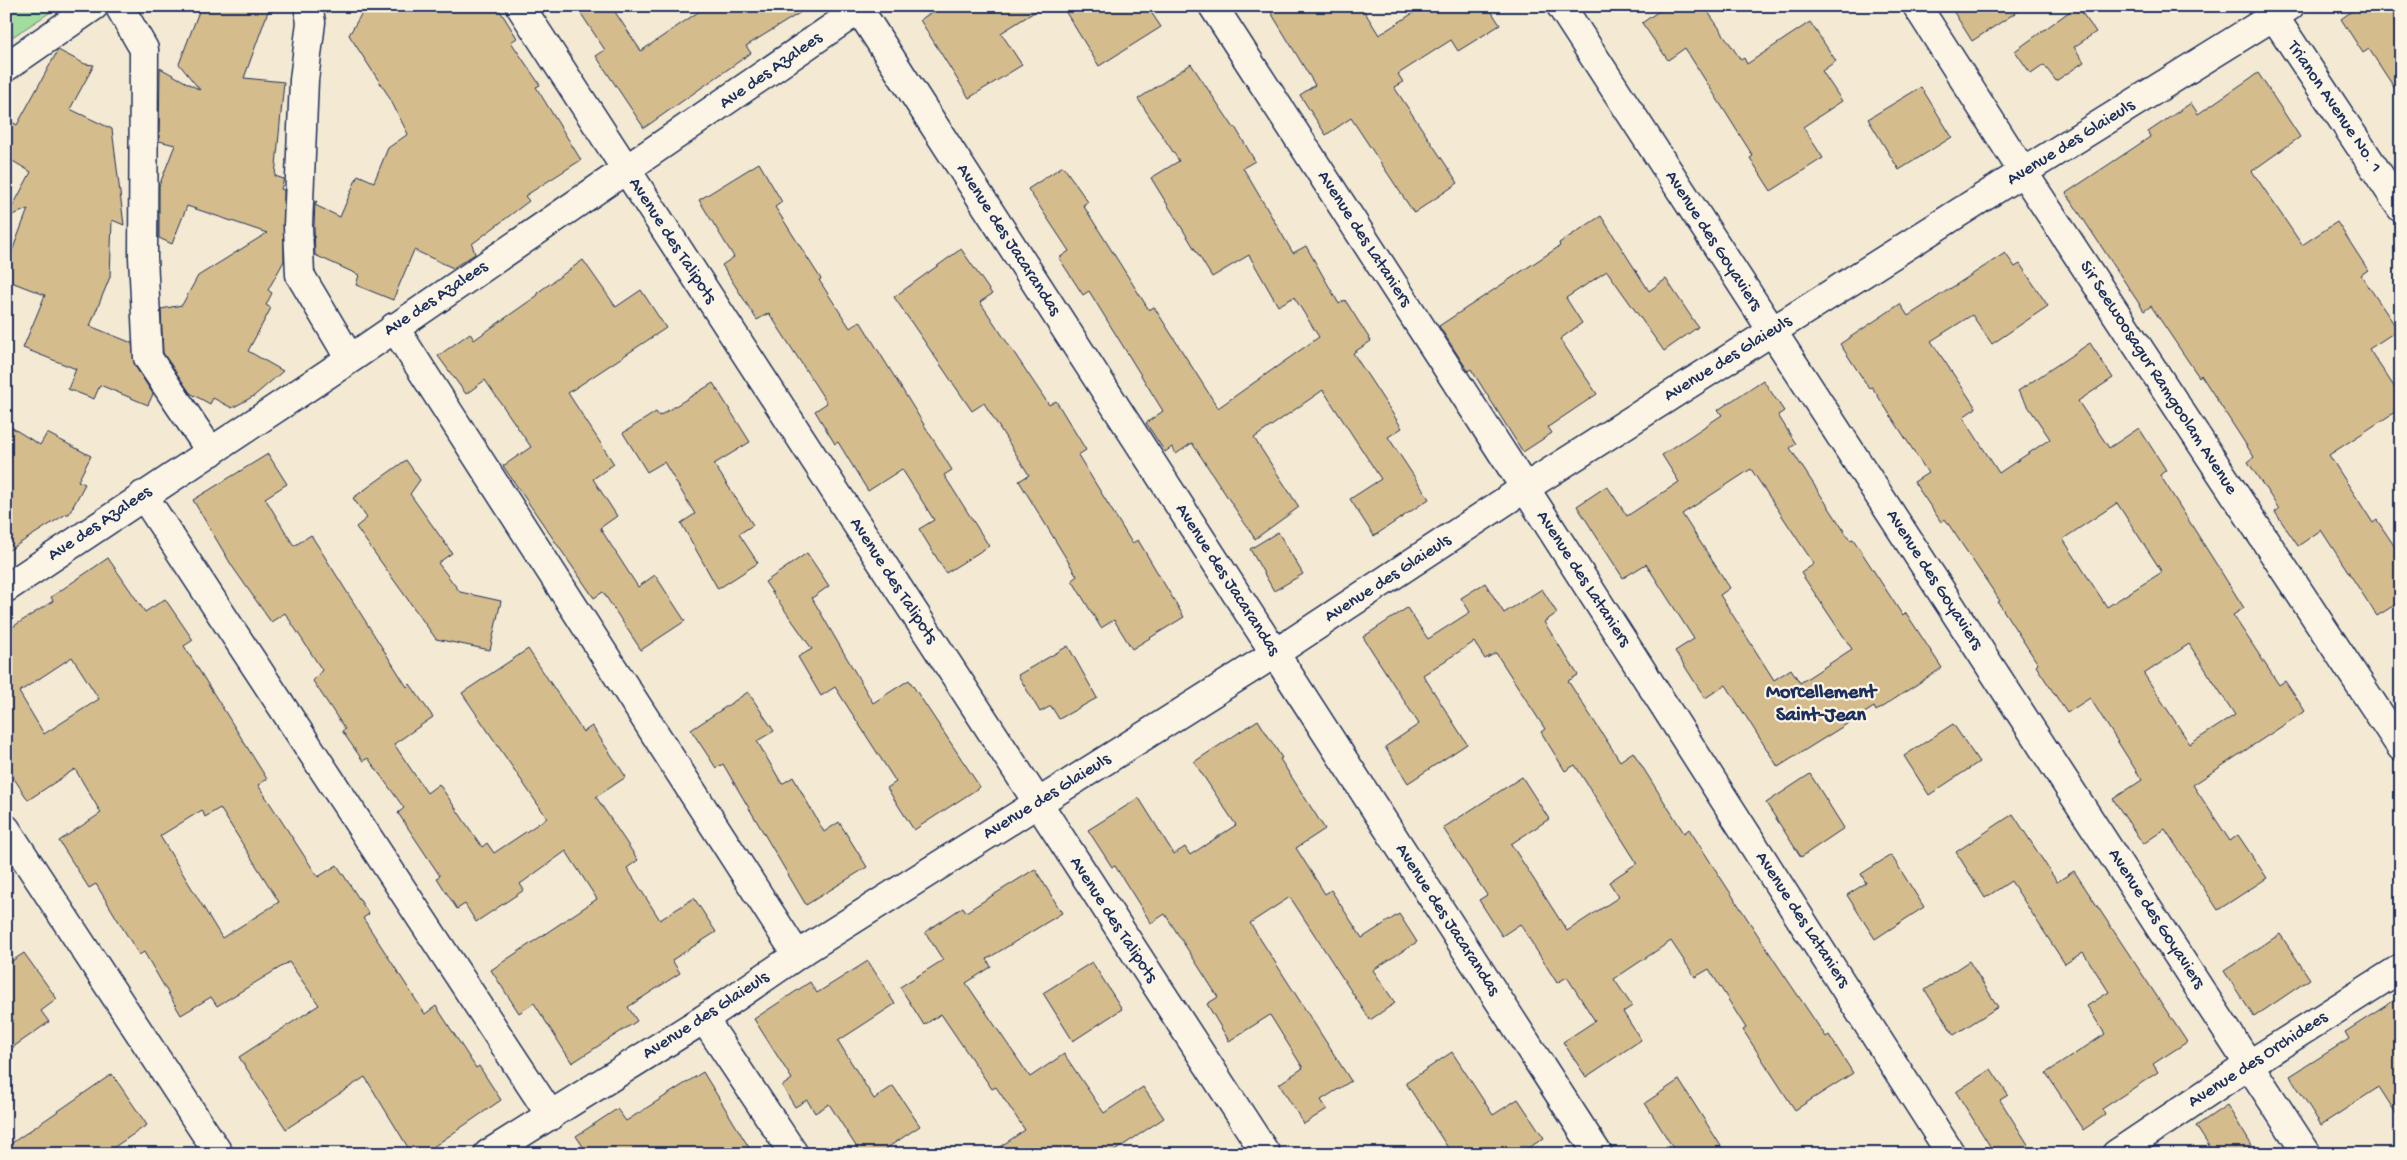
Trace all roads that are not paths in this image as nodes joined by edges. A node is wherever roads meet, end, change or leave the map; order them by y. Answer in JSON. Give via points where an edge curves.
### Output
{"nodes":[{"id":1,"x":94,"y":6,"type":"edge"},
{"id":2,"x":119,"y":6,"type":"edge"},
{"id":3,"x":308,"y":6,"type":"edge"},
{"id":4,"x":520,"y":6,"type":"edge"},
{"id":5,"x":1213,"y":6,"type":"edge"},
{"id":6,"x":1561,"y":6,"type":"edge"},
{"id":7,"x":1917,"y":6,"type":"edge"},
{"id":8,"x":860,"y":7,"type":"edge"},
{"id":9,"x":2277,"y":10,"type":"edge"},
{"id":10,"x":6,"y":67,"type":"edge"},
{"id":11,"x":627,"y":170,"type":"junction"},
{"id":12,"x":2023,"y":172,"type":"junction"},
{"id":13,"x":2401,"y":208,"type":"edge"},
{"id":14,"x":394,"y":327,"type":"junction"},
{"id":15,"x":1772,"y":332,"type":"junction"},
{"id":16,"x":350,"y":360,"type":"junction"},
{"id":17,"x":211,"y":452,"type":"junction"},
{"id":18,"x":1525,"y":488,"type":"junction"},
{"id":19,"x":143,"y":495,"type":"junction"},
{"id":20,"x":6,"y":588,"type":"edge"},
{"id":21,"x":1274,"y":654,"type":"junction"},
{"id":22,"x":2401,"y":747,"type":"edge"},
{"id":23,"x":1037,"y":803,"type":"junction"},
{"id":24,"x":6,"y":829,"type":"edge"},
{"id":25,"x":797,"y":956,"type":"junction"},
{"id":26,"x":2401,"y":968,"type":"edge"},
{"id":27,"x":704,"y":1019,"type":"junction"},
{"id":28,"x":2250,"y":1064,"type":"junction"},
{"id":29,"x":551,"y":1116,"type":"junction"},
{"id":30,"x":219,"y":1154,"type":"edge"},
{"id":31,"x":488,"y":1154,"type":"edge"},
{"id":32,"x":794,"y":1154,"type":"edge"},
{"id":33,"x":1266,"y":1154,"type":"edge"},
{"id":34,"x":1598,"y":1154,"type":"edge"},
{"id":35,"x":1951,"y":1154,"type":"edge"},
{"id":36,"x":2116,"y":1154,"type":"edge"},
{"id":37,"x":2307,"y":1154,"type":"edge"}],
"edges":[{"from":1,"to":10,"type":"street"},
{"from":2,"to":17,"type":"street","via":[[144,49],[143,256],[148,358]]},
{"from":3,"to":16,"type":"street","via":[[311,22],[304,80],[298,226],[300,275]]},
{"from":4,"to":11,"type":"street","name":"Avenue des Talipots"},
{"from":5,"to":18,"type":"street","name":"Avenue des Lataniers"},
{"from":6,"to":15,"type":"street","name":"Avenue des Goyaviers"},
{"from":7,"to":12,"type":"street","name":"Sir Seewoosagur Ramgoolam Avenue"},
{"from":8,"to":11,"type":"street","name":"Ave des Azalees"},
{"from":8,"to":21,"type":"street","name":"Avenue des Jacarandas"},
{"from":9,"to":12,"type":"street","name":"Avenue des Glaieuls"},
{"from":9,"to":13,"type":"street","name":"Trianon Avenue No. 1"},
{"from":11,"to":14,"type":"street","name":"Ave des Azalees"},
{"from":11,"to":23,"type":"street","name":"Avenue des Talipots"},
{"from":12,"to":15,"type":"street","name":"Avenue des Glaieuls"},
{"from":12,"to":22,"type":"street","name":"Sir Seewoosagur Ramgoolam Avenue"},
{"from":14,"to":16,"type":"street","name":"Ave des Azalees"},
{"from":14,"to":25,"type":"street"},
{"from":15,"to":18,"type":"street","name":"Avenue des Glaieuls"},
{"from":15,"to":28,"type":"street","name":"Avenue des Goyaviers"},
{"from":16,"to":17,"type":"street","name":"Ave des Azalees"},
{"from":17,"to":19,"type":"street","name":"Ave des Azalees"},
{"from":18,"to":21,"type":"street","name":"Avenue des Glaieuls"},
{"from":18,"to":35,"type":"street","name":"Avenue des Lataniers"},
{"from":19,"to":20,"type":"street","name":"Ave des Azalees"},
{"from":19,"to":29,"type":"street"},
{"from":21,"to":23,"type":"street","name":"Avenue des Glaieuls"},
{"from":21,"to":34,"type":"street","name":"Avenue des Jacarandas"},
{"from":23,"to":25,"type":"street","name":"Avenue des Glaieuls"},
{"from":23,"to":33,"type":"street","name":"Avenue des Talipots"},
{"from":24,"to":30,"type":"street"},
{"from":25,"to":27,"type":"street","name":"Avenue des Glaieuls"},
{"from":26,"to":28,"type":"street","name":"Avenue des Orchidees"},
{"from":27,"to":29,"type":"street","name":"Avenue des Glaieuls"},
{"from":27,"to":32,"type":"street"},
{"from":28,"to":36,"type":"street","name":"Avenue des Orchidees"},
{"from":28,"to":37,"type":"street","name":"Avenue des Goyaviers"},
{"from":29,"to":31,"type":"street","name":"Avenue des Glaieuls"}]}
